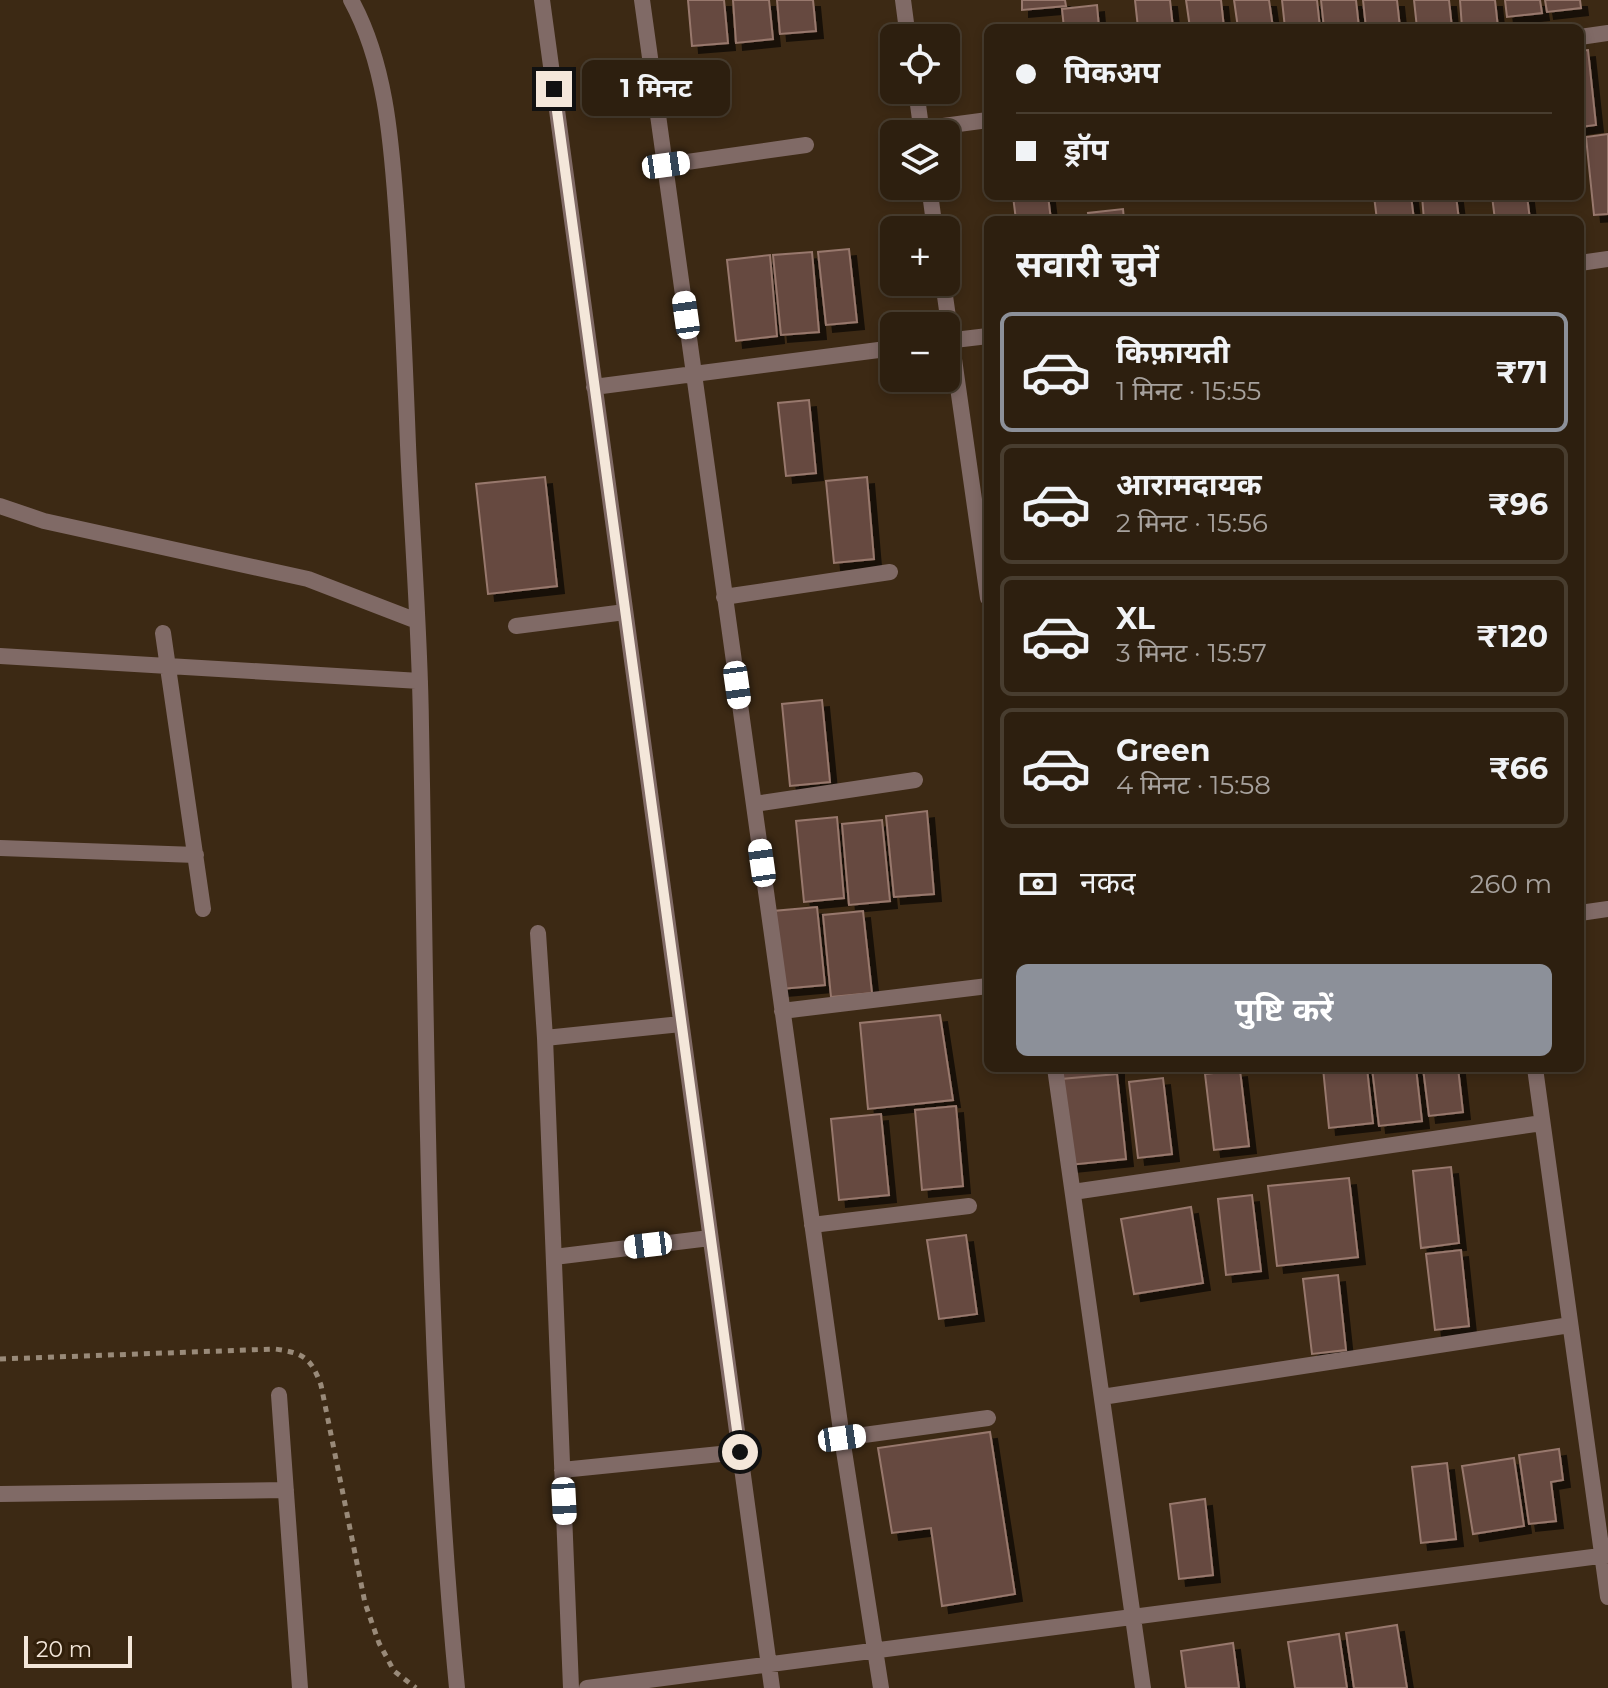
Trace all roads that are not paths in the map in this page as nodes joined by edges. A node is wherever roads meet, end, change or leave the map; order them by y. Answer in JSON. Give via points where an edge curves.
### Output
{"nodes":[{"id":1,"x":351,"y":0,"type":"edge"},
{"id":2,"x":542,"y":0,"type":"edge"},
{"id":3,"x":642,"y":0,"type":"edge"},
{"id":4,"x":903,"y":0,"type":"edge"},
{"id":5,"x":906,"y":24,"type":"edge"},
{"id":6,"x":1608,"y":33,"type":"edge"},
{"id":7,"x":1584,"y":36,"type":"edge"},
{"id":8,"x":984,"y":121,"type":"edge"},
{"id":9,"x":960,"y":125,"type":"edge"},
{"id":10,"x":806,"y":145,"type":"dead end"},
{"id":11,"x":666,"y":165,"type":"junction"},
{"id":12,"x":1608,"y":259,"type":"edge"},
{"id":13,"x":1584,"y":262,"type":"edge"},
{"id":14,"x":984,"y":337,"type":"edge"},
{"id":15,"x":960,"y":340,"type":"edge"},
{"id":16,"x":880,"y":350,"type":"edge"},
{"id":17,"x":694,"y":375,"type":"junction"},
{"id":18,"x":594,"y":387,"type":"junction"},
{"id":19,"x":957,"y":392,"type":"edge"},
{"id":20,"x":0,"y":506,"type":"edge"},
{"id":21,"x":984,"y":554,"type":"edge"},
{"id":22,"x":890,"y":572,"type":"dead end"},
{"id":23,"x":724,"y":597,"type":"junction"},
{"id":24,"x":625,"y":612,"type":"junction"},
{"id":25,"x":417,"y":621,"type":"junction"},
{"id":26,"x":516,"y":626,"type":"dead end"},
{"id":27,"x":163,"y":633,"type":"dead end"},
{"id":28,"x":0,"y":656,"type":"edge"},
{"id":29,"x":169,"y":666,"type":"junction"},
{"id":30,"x":420,"y":681,"type":"junction"},
{"id":31,"x":915,"y":780,"type":"dead end"},
{"id":32,"x":754,"y":804,"type":"junction"},
{"id":33,"x":0,"y":848,"type":"edge"},
{"id":34,"x":196,"y":855,"type":"junction"},
{"id":35,"x":203,"y":909,"type":"dead end"},
{"id":36,"x":1608,"y":909,"type":"edge"},
{"id":37,"x":1584,"y":912,"type":"edge"},
{"id":38,"x":538,"y":933,"type":"dead end"},
{"id":39,"x":984,"y":986,"type":"edge"},
{"id":40,"x":782,"y":1011,"type":"junction"},
{"id":41,"x":681,"y":1024,"type":"junction"},
{"id":42,"x":545,"y":1038,"type":"junction"},
{"id":43,"x":1056,"y":1072,"type":"edge"},
{"id":44,"x":1536,"y":1072,"type":"edge"},
{"id":45,"x":1542,"y":1123,"type":"junction"},
{"id":46,"x":1073,"y":1192,"type":"junction"},
{"id":47,"x":969,"y":1206,"type":"dead end"},
{"id":48,"x":812,"y":1225,"type":"junction"},
{"id":49,"x":710,"y":1238,"type":"junction"},
{"id":50,"x":554,"y":1257,"type":"junction"},
{"id":51,"x":1570,"y":1325,"type":"junction"},
{"id":52,"x":279,"y":1395,"type":"dead end"},
{"id":53,"x":1102,"y":1397,"type":"junction"},
{"id":54,"x":988,"y":1418,"type":"dead end"},
{"id":55,"x":842,"y":1438,"type":"junction"},
{"id":56,"x":740,"y":1452,"type":"junction"},
{"id":57,"x":562,"y":1470,"type":"junction"},
{"id":58,"x":286,"y":1490,"type":"junction"},
{"id":59,"x":0,"y":1494,"type":"edge"},
{"id":60,"x":1605,"y":1555,"type":"edge"},
{"id":61,"x":1608,"y":1597,"type":"edge"},
{"id":62,"x":1133,"y":1617,"type":"junction"},
{"id":63,"x":875,"y":1651,"type":"junction"},
{"id":64,"x":769,"y":1665,"type":"junction"},
{"id":65,"x":300,"y":1688,"type":"edge"},
{"id":66,"x":457,"y":1688,"type":"edge"},
{"id":67,"x":571,"y":1688,"type":"edge"},
{"id":68,"x":587,"y":1688,"type":"edge"},
{"id":69,"x":772,"y":1688,"type":"edge"},
{"id":70,"x":881,"y":1688,"type":"edge"},
{"id":71,"x":1143,"y":1688,"type":"edge"}],
"edges":[{"from":1,"to":25,"type":"street","via":[[384,94],[394,178]]},
{"from":2,"to":18,"type":"street"},
{"from":3,"to":11,"type":"street"},
{"from":4,"to":5,"type":"street"},
{"from":6,"to":7,"type":"street"},
{"from":8,"to":9,"type":"street"},
{"from":10,"to":11,"type":"street"},
{"from":11,"to":17,"type":"street"},
{"from":12,"to":13,"type":"street"},
{"from":14,"to":15,"type":"street"},
{"from":16,"to":17,"type":"street"},
{"from":17,"to":18,"type":"street"},
{"from":17,"to":23,"type":"street"},
{"from":18,"to":24,"type":"street"},
{"from":19,"to":21,"type":"street"},
{"from":20,"to":25,"type":"street","via":[[44,521],[308,579]]},
{"from":22,"to":23,"type":"street"},
{"from":23,"to":32,"type":"street"},
{"from":24,"to":26,"type":"street"},
{"from":24,"to":41,"type":"street"},
{"from":25,"to":30,"type":"street"},
{"from":27,"to":29,"type":"street"},
{"from":28,"to":29,"type":"street"},
{"from":29,"to":30,"type":"street"},
{"from":29,"to":34,"type":"street"},
{"from":30,"to":66,"type":"street","via":[[434,1371]]},
{"from":31,"to":32,"type":"street"},
{"from":32,"to":40,"type":"street"},
{"from":33,"to":34,"type":"street"},
{"from":34,"to":35,"type":"street"},
{"from":36,"to":37,"type":"street"},
{"from":38,"to":42,"type":"street"},
{"from":39,"to":40,"type":"street"},
{"from":40,"to":48,"type":"street"},
{"from":41,"to":42,"type":"street"},
{"from":41,"to":49,"type":"street"},
{"from":42,"to":50,"type":"street"},
{"from":43,"to":46,"type":"street"},
{"from":44,"to":45,"type":"street"},
{"from":45,"to":46,"type":"street"},
{"from":45,"to":51,"type":"street"},
{"from":46,"to":53,"type":"street"},
{"from":47,"to":48,"type":"street"},
{"from":48,"to":55,"type":"street"},
{"from":49,"to":50,"type":"street"},
{"from":49,"to":56,"type":"street"},
{"from":50,"to":57,"type":"street"},
{"from":51,"to":53,"type":"street"},
{"from":51,"to":60,"type":"street"},
{"from":52,"to":58,"type":"street"},
{"from":53,"to":62,"type":"street"},
{"from":54,"to":55,"type":"street"},
{"from":55,"to":63,"type":"street"},
{"from":56,"to":57,"type":"street"},
{"from":56,"to":64,"type":"street"},
{"from":57,"to":67,"type":"street"},
{"from":58,"to":59,"type":"street"},
{"from":58,"to":65,"type":"street"},
{"from":60,"to":61,"type":"street"},
{"from":60,"to":62,"type":"street"},
{"from":62,"to":63,"type":"street"},
{"from":62,"to":71,"type":"street"},
{"from":63,"to":64,"type":"street"},
{"from":63,"to":70,"type":"street"},
{"from":64,"to":68,"type":"street"},
{"from":64,"to":69,"type":"street"}]}
